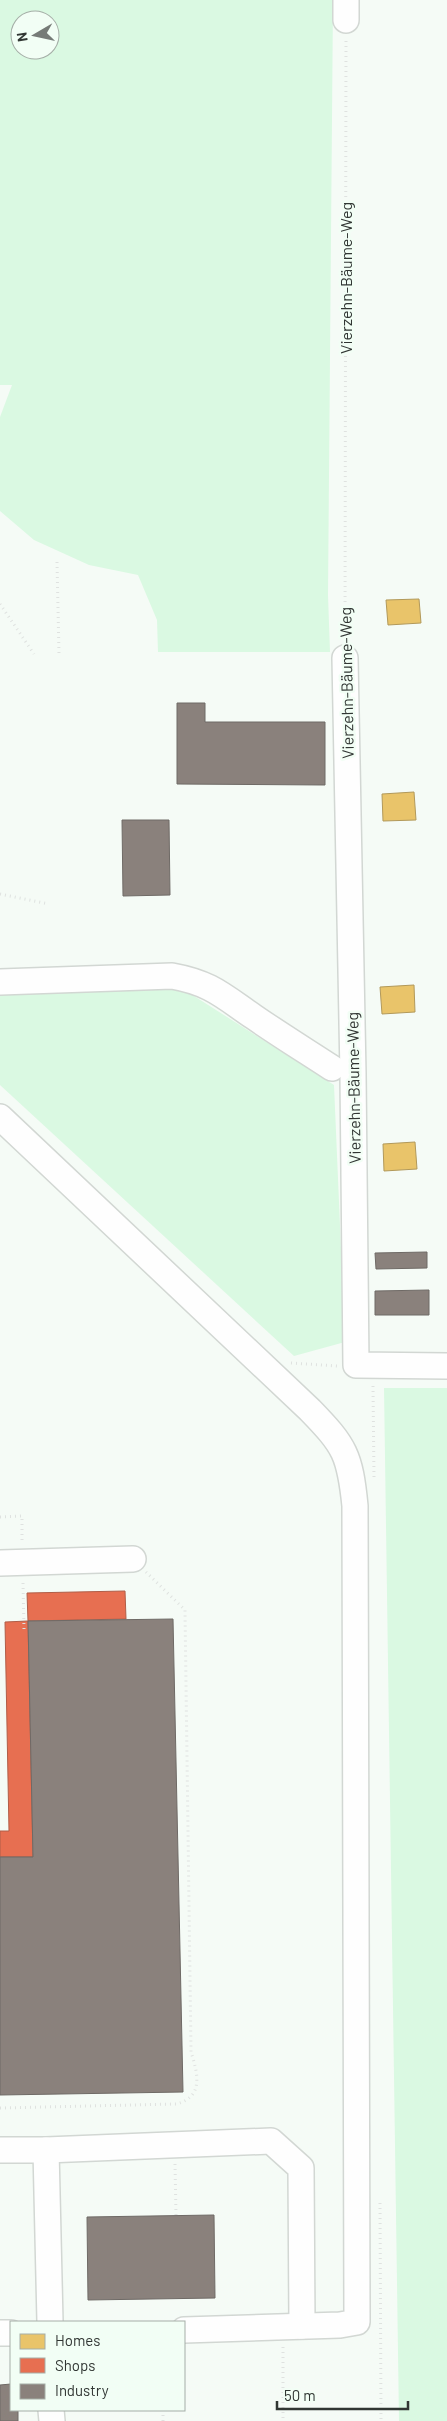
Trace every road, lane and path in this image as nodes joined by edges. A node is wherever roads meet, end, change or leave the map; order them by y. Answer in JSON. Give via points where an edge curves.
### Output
{"nodes":[{"id":1,"x":346,"y":10,"type":"edge"},
{"id":2,"x":57,"y":562,"type":"dead end"},
{"id":3,"x":0,"y":604,"type":"edge"},
{"id":4,"x":34,"y":654,"type":"dead end"},
{"id":5,"x":59,"y":654,"type":"dead end"},
{"id":6,"x":345,"y":658,"type":"joint"},
{"id":7,"x":0,"y":894,"type":"edge"},
{"id":8,"x":49,"y":904,"type":"dead end"},
{"id":9,"x":0,"y":982,"type":"edge"},
{"id":10,"x":332,"y":1068,"type":"dead end"},
{"id":11,"x":0,"y":1117,"type":"edge"},
{"id":12,"x":447,"y":1366,"type":"edge"},
{"id":13,"x":133,"y":1559,"type":"joint"},
{"id":14,"x":0,"y":1563,"type":"edge"},
{"id":15,"x":0,"y":2108,"type":"edge"},
{"id":16,"x":175,"y":2145,"type":"junction"},
{"id":17,"x":0,"y":2150,"type":"edge"},
{"id":18,"x":46,"y":2150,"type":"junction"},
{"id":19,"x":176,"y":2216,"type":"dead end"},
{"id":20,"x":50,"y":2321,"type":"edge"},
{"id":21,"x":293,"y":2326,"type":"junction"},
{"id":22,"x":185,"y":2330,"type":"edge"},
{"id":23,"x":283,"y":2421,"type":"edge"}],
"edges":[{"from":1,"to":6,"type":"path","name":"Vierzehn-Bäume-Weg"},
{"from":2,"to":5,"type":"path"},
{"from":3,"to":4,"type":"path"},
{"from":6,"to":12,"type":"street","name":"Vierzehn-Bäume-Weg","via":[[356,1365]]},
{"from":7,"to":8,"type":"path"},
{"from":9,"to":10,"type":"street","via":[[172,976],[196,980],[221,992]]},
{"from":11,"to":21,"type":"street","via":[[310,1410],[345,1450],[352,1474],[355,1506],[357,2322]]},
{"from":13,"to":14,"type":"street"},
{"from":13,"to":15,"type":"path","via":[[185,1610],[192,2052],[198,2072],[195,2092],[187,2102],[176,2104]]},
{"from":16,"to":18,"type":"street"},
{"from":16,"to":19,"type":"path"},
{"from":16,"to":21,"type":"street","via":[[271,2142],[301,2168]]},
{"from":17,"to":18,"type":"street"},
{"from":18,"to":20,"type":"street"},
{"from":21,"to":22,"type":"street"},
{"from":21,"to":23,"type":"path"}]}
